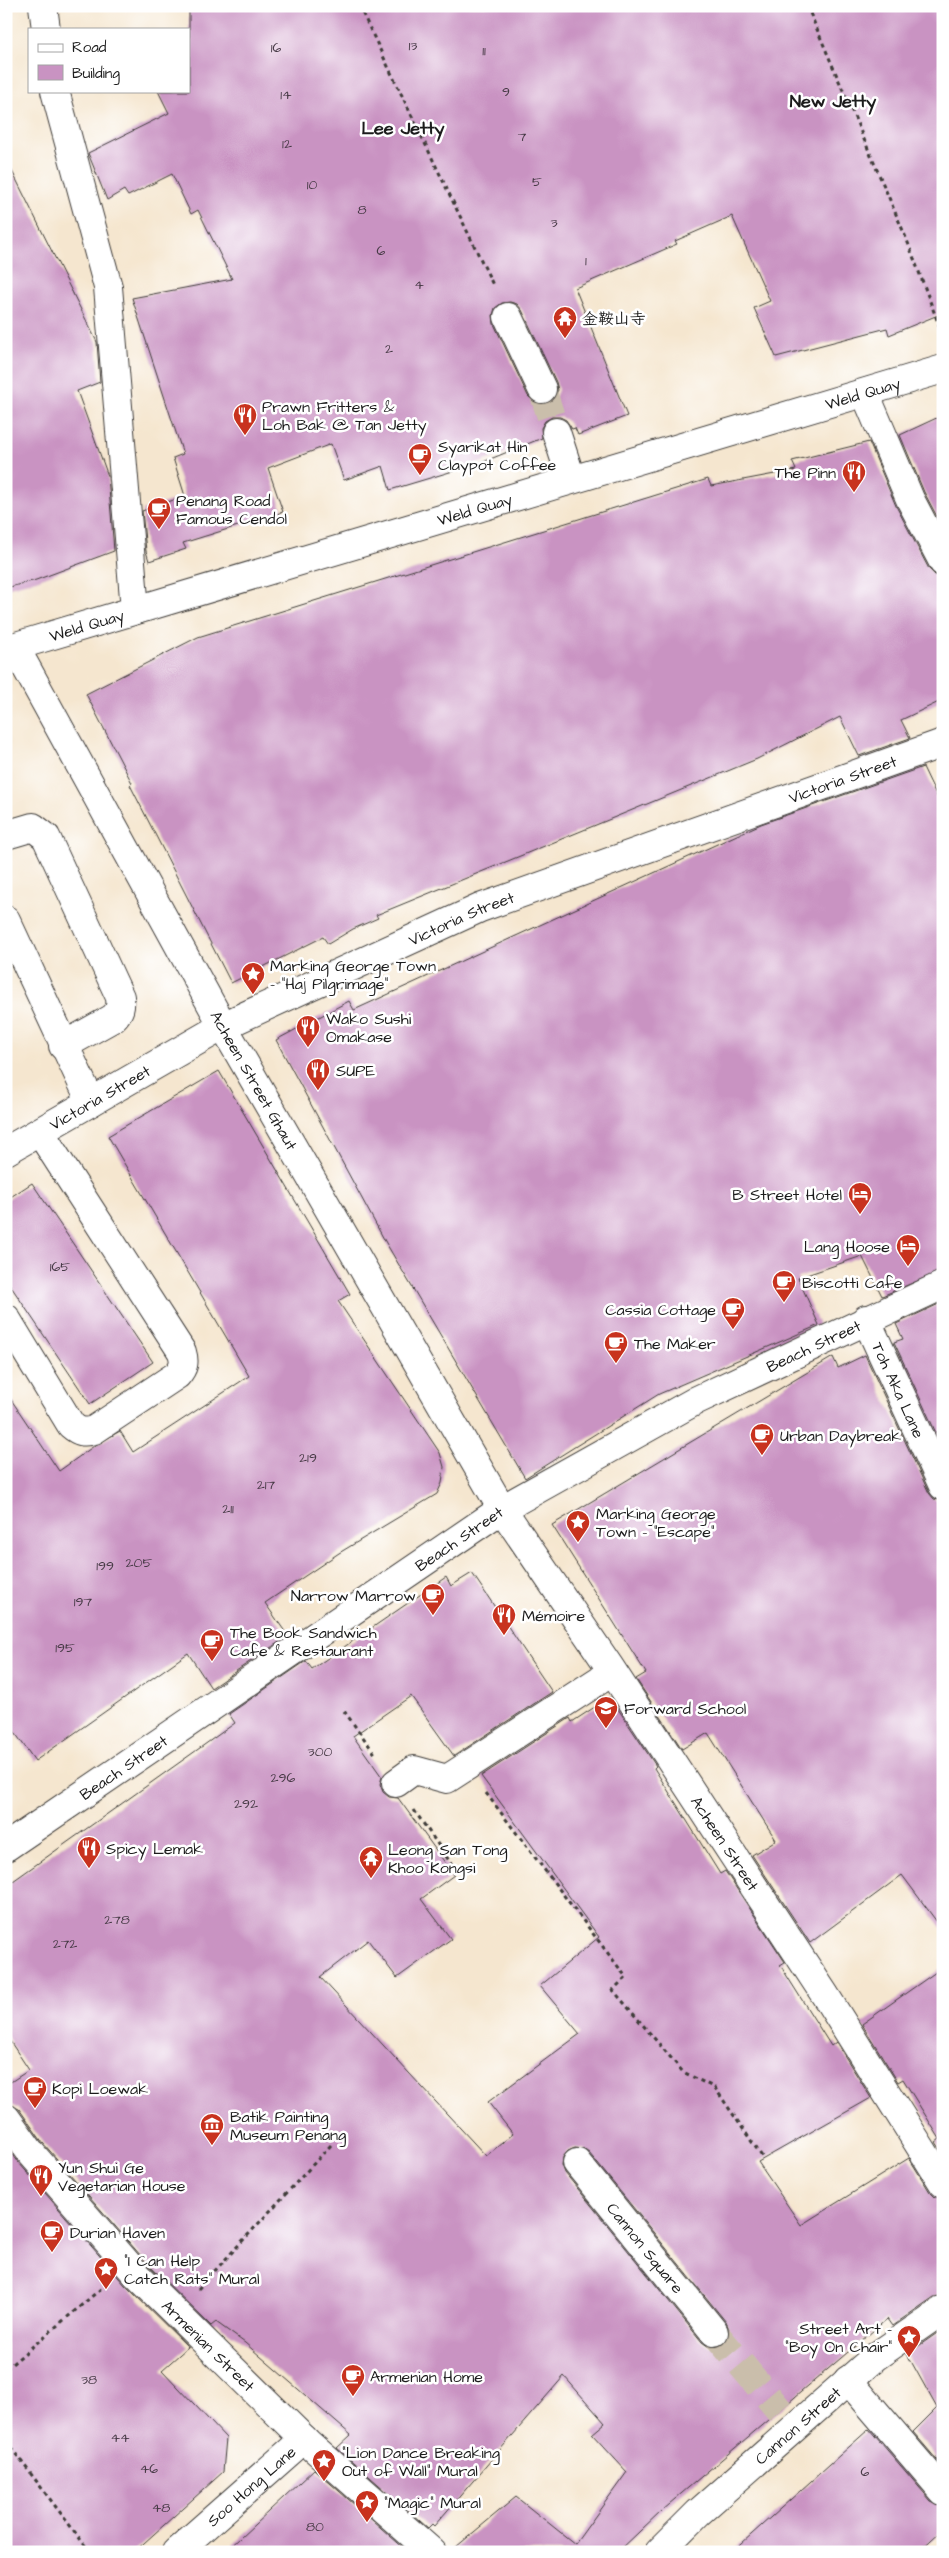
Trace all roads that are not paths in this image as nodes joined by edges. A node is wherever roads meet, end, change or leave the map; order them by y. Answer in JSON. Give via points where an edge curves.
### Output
{"nodes":[{"id":1,"x":43,"y":6,"type":"edge"},
{"id":2,"x":46,"y":28,"type":"edge"},
{"id":3,"x":56,"y":92,"type":"edge"},
{"id":4,"x":508,"y":317,"type":"road end"},
{"id":5,"x":943,"y":369,"type":"edge"},
{"id":6,"x":542,"y":389,"type":"tunnel mouth"},
{"id":7,"x":864,"y":393,"type":"junction"},
{"id":8,"x":556,"y":432,"type":"tunnel mouth"},
{"id":9,"x":571,"y":478,"type":"junction"},
{"id":10,"x":943,"y":562,"type":"edge"},
{"id":11,"x":135,"y":610,"type":"junction"},
{"id":12,"x":10,"y":648,"type":"edge"},
{"id":13,"x":943,"y":743,"type":"edge"},
{"id":14,"x":6,"y":835,"type":"edge"},
{"id":15,"x":6,"y":920,"type":"edge"},
{"id":16,"x":223,"y":1026,"type":"junction"},
{"id":17,"x":63,"y":1046,"type":"junction"},
{"id":18,"x":91,"y":1102,"type":"junction"},
{"id":19,"x":40,"y":1132,"type":"junction"},
{"id":20,"x":6,"y":1150,"type":"edge"},
{"id":21,"x":943,"y":1284,"type":"edge"},
{"id":22,"x":6,"y":1318,"type":"edge"},
{"id":23,"x":866,"y":1319,"type":"junction"},
{"id":24,"x":943,"y":1486,"type":"edge"},
{"id":25,"x":502,"y":1509,"type":"junction"},
{"id":26,"x":612,"y":1672,"type":"junction"},
{"id":27,"x":396,"y":1783,"type":"dead end"},
{"id":28,"x":6,"y":1847,"type":"edge"},
{"id":29,"x":6,"y":2118,"type":"edge"},
{"id":30,"x":577,"y":2163,"type":"dead end"},
{"id":31,"x":943,"y":2183,"type":"edge"},
{"id":32,"x":943,"y":2310,"type":"edge"},
{"id":33,"x":714,"y":2332,"type":"tunnel mouth"},
{"id":34,"x":848,"y":2380,"type":"junction"},
{"id":35,"x":304,"y":2439,"type":"junction"},
{"id":36,"x":943,"y":2491,"type":"edge"},
{"id":37,"x":176,"y":2552,"type":"edge"},
{"id":38,"x":432,"y":2552,"type":"edge"},
{"id":39,"x":659,"y":2552,"type":"edge"}],
"edges":[{"from":1,"to":2,"type":"street"},
{"from":3,"to":11,"type":"street","via":[[108,286]]},
{"from":4,"to":6,"type":"street"},
{"from":5,"to":7,"type":"street","name":"Weld Quay"},
{"from":7,"to":9,"type":"street","name":"Weld Quay"},
{"from":7,"to":10,"type":"street","via":[[910,499]]},
{"from":8,"to":9,"type":"street"},
{"from":9,"to":11,"type":"street","name":"Weld Quay"},
{"from":11,"to":12,"type":"street","name":"Weld Quay"},
{"from":12,"to":16,"type":"street","name":"Acheen Street Ghaut"},
{"from":13,"to":16,"type":"street","name":"Victoria Street","via":[[480,908]]},
{"from":14,"to":17,"type":"street","via":[[33,827],[46,837],[120,997],[119,1012]]},
{"from":15,"to":17,"type":"street"},
{"from":16,"to":18,"type":"street","name":"Victoria Street"},
{"from":16,"to":25,"type":"street","name":"Acheen Street Ghaut"},
{"from":17,"to":18,"type":"street"},
{"from":18,"to":19,"type":"street","name":"Victoria Street"},
{"from":19,"to":20,"type":"street","name":"Victoria Street"},
{"from":19,"to":22,"type":"street","via":[[182,1352],[185,1360],[183,1369],[94,1430],[77,1430]]},
{"from":21,"to":23,"type":"street","name":"Beach Street"},
{"from":23,"to":24,"type":"street","name":"Toh Aka Lane"},
{"from":23,"to":25,"type":"street","name":"Beach Street","via":[[697,1400]]},
{"from":25,"to":26,"type":"street","name":"Acheen Street"},
{"from":25,"to":28,"type":"street","name":"Beach Street"},
{"from":26,"to":27,"type":"street","via":[[447,1779],[414,1770]]},
{"from":26,"to":31,"type":"street","name":"Acheen Street","via":[[825,1995]]},
{"from":29,"to":35,"type":"street","name":"Armenian Street","via":[[31,2153],[128,2265]]},
{"from":30,"to":33,"type":"street","name":"Cannon Square"},
{"from":32,"to":34,"type":"street","name":"Cannon Street"},
{"from":34,"to":36,"type":"street"},
{"from":34,"to":39,"type":"street","name":"Cannon Street","via":[[787,2419]]},
{"from":35,"to":37,"type":"street","name":"Soo Hong Lane"},
{"from":35,"to":38,"type":"street","name":"Armenian Street"}]}
